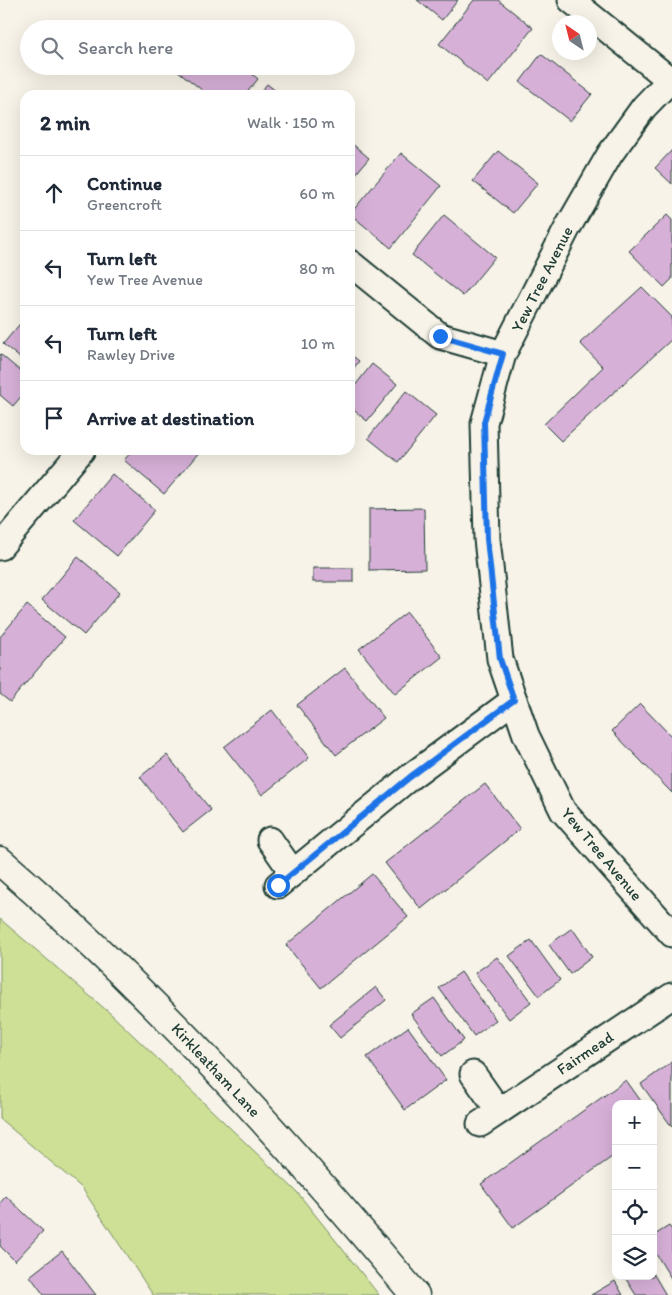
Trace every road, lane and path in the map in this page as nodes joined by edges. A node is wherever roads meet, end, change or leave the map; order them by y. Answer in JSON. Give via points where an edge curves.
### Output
{"nodes":[{"id":1,"x":571,"y":0,"type":"edge"},
{"id":2,"x":671,"y":79,"type":"edge"},
{"id":3,"x":355,"y":268,"type":"edge"},
{"id":4,"x":503,"y":354,"type":"junction"},
{"id":5,"x":78,"y":455,"type":"edge"},
{"id":6,"x":0,"y":547,"type":"edge"},
{"id":7,"x":514,"y":700,"type":"junction"},
{"id":8,"x":270,"y":840,"type":"dead end"},
{"id":9,"x":0,"y":861,"type":"edge"},
{"id":10,"x":672,"y":934,"type":"edge"},
{"id":11,"x":672,"y":996,"type":"edge"},
{"id":12,"x":473,"y":1074,"type":"dead end"},
{"id":13,"x":415,"y":1295,"type":"edge"}],
"edges":[{"from":1,"to":2,"type":"street"},
{"from":2,"to":4,"type":"street","name":"Yew Tree Avenue","via":[[644,107],[610,154],[568,227]]},
{"from":3,"to":4,"type":"street","via":[[440,336]]},
{"from":4,"to":7,"type":"street","name":"Yew Tree Avenue","via":[[484,422],[487,539],[500,659]]},
{"from":5,"to":6,"type":"street"},
{"from":7,"to":8,"type":"street","via":[[410,777],[285,879]]},
{"from":7,"to":10,"type":"street","name":"Yew Tree Avenue","via":[[526,735],[563,810]]},
{"from":9,"to":13,"type":"main road","name":"Kirkleatham Lane","via":[[155,1004],[317,1178]]},
{"from":11,"to":12,"type":"street","name":"Fairmead","via":[[490,1117]]}]}
